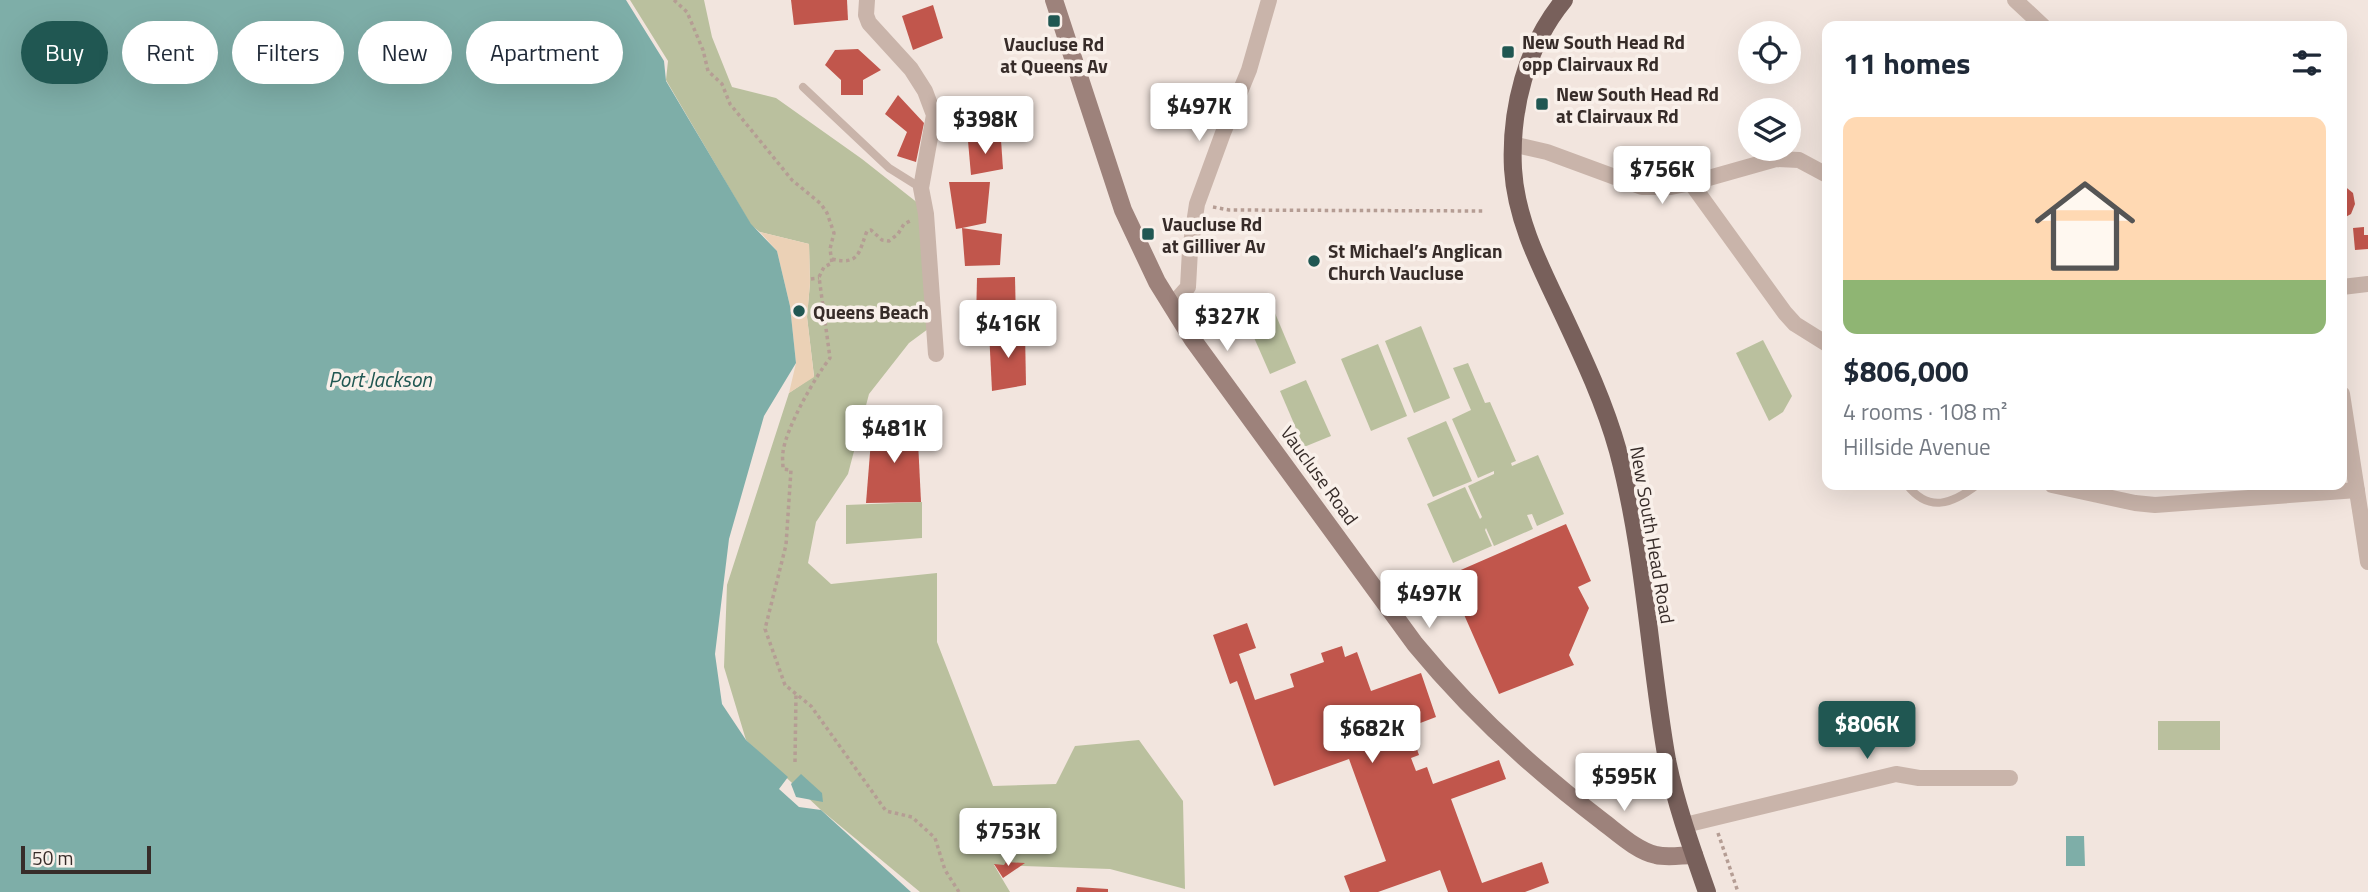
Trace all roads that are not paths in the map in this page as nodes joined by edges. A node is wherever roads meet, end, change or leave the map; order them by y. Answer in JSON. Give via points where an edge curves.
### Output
{"nodes":[{"id":1,"x":867,"y":0,"type":"edge"},
{"id":2,"x":1054,"y":0,"type":"edge"},
{"id":3,"x":1269,"y":0,"type":"edge"},
{"id":4,"x":1564,"y":0,"type":"edge"},
{"id":5,"x":2015,"y":0,"type":"edge"},
{"id":6,"x":2038,"y":21,"type":"edge"},
{"id":7,"x":803,"y":87,"type":"dead end"},
{"id":8,"x":1512,"y":144,"type":"junction"},
{"id":9,"x":1822,"y":172,"type":"edge"},
{"id":10,"x":1691,"y":183,"type":"junction"},
{"id":11,"x":921,"y":188,"type":"junction"},
{"id":12,"x":2368,"y":284,"type":"edge"},
{"id":13,"x":2347,"y":286,"type":"edge"},
{"id":14,"x":1172,"y":305,"type":"junction"},
{"id":15,"x":1822,"y":341,"type":"edge"},
{"id":16,"x":936,"y":354,"type":"dead end"},
{"id":17,"x":2347,"y":426,"type":"edge"},
{"id":18,"x":1912,"y":490,"type":"edge"},
{"id":19,"x":1969,"y":490,"type":"edge"},
{"id":20,"x":2075,"y":490,"type":"edge"},
{"id":21,"x":2357,"y":491,"type":"junction"},
{"id":22,"x":2368,"y":562,"type":"edge"},
{"id":23,"x":2010,"y":778,"type":"dead end"},
{"id":24,"x":1685,"y":825,"type":"junction"},
{"id":25,"x":1694,"y":855,"type":"junction"},
{"id":26,"x":1707,"y":892,"type":"edge"}],
"edges":[{"from":1,"to":11,"type":"street","via":[[869,23],[911,69],[934,115]]},
{"from":2,"to":14,"type":"street","name":"Vaucluse Road","via":[[1123,210]]},
{"from":3,"to":14,"type":"street","via":[[1249,70],[1197,204],[1188,287]]},
{"from":4,"to":8,"type":"main road","name":"New South Head Road","via":[[1525,74]]},
{"from":5,"to":6,"type":"street"},
{"from":7,"to":11,"type":"lane","via":[[890,168]]},
{"from":8,"to":10,"type":"street","via":[[1642,187]]},
{"from":8,"to":24,"type":"main road","name":"New South Head Road","via":[[1517,200],[1530,240],[1588,367],[1618,450],[1668,761]]},
{"from":9,"to":10,"type":"street","via":[[1799,160],[1776,159]]},
{"from":10,"to":15,"type":"street","via":[[1785,313]]},
{"from":11,"to":16,"type":"street"},
{"from":12,"to":13,"type":"street"},
{"from":14,"to":25,"type":"street","name":"Vaucluse Road","via":[[1415,644],[1454,688],[1527,762],[1630,841],[1656,855]]},
{"from":17,"to":21,"type":"street"},
{"from":18,"to":19,"type":"lane","via":[[1924,500],[1943,503]]},
{"from":20,"to":21,"type":"street","via":[[2155,505]]},
{"from":21,"to":22,"type":"street"},
{"from":23,"to":24,"type":"street","via":[[1896,774]]},
{"from":24,"to":25,"type":"main road","name":"New South Head Road"},
{"from":25,"to":26,"type":"main road","name":"New South Head Road"}]}
